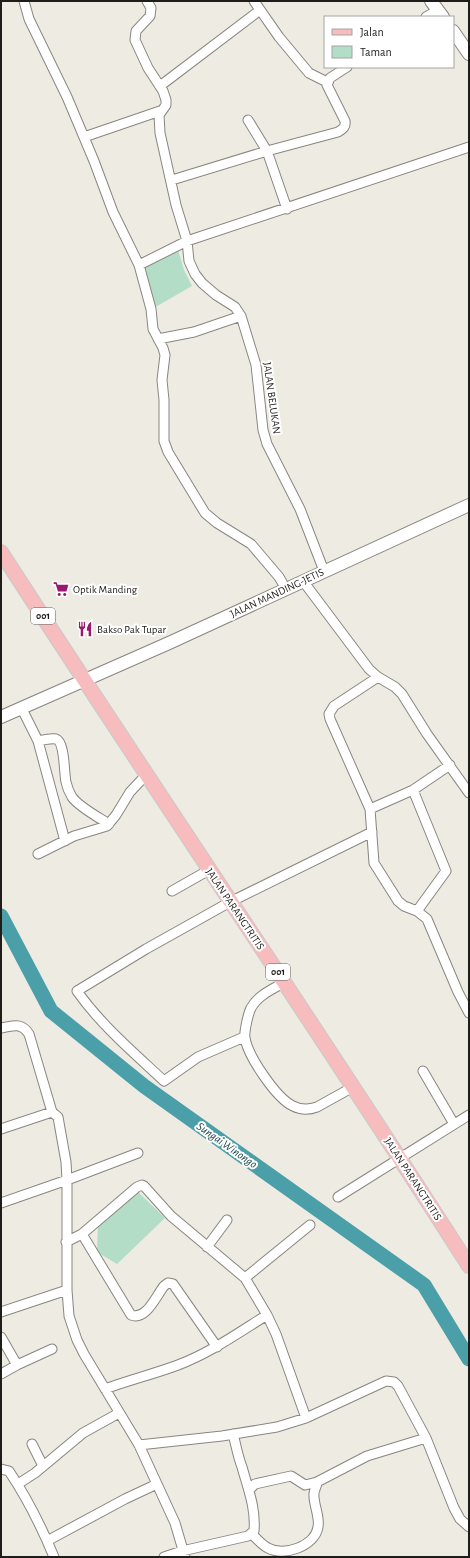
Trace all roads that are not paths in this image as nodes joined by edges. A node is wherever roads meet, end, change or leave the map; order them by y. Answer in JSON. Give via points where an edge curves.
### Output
{"nodes":[{"id":1,"x":24,"y":1,"type":"edge"},
{"id":2,"x":147,"y":1,"type":"edge"},
{"id":3,"x":254,"y":1,"type":"edge"},
{"id":4,"x":437,"y":9,"type":"edge"},
{"id":5,"x":260,"y":10,"type":"junction"},
{"id":6,"x":427,"y":16,"type":"edge"},
{"id":7,"x":454,"y":32,"type":"edge"},
{"id":8,"x":467,"y":47,"type":"edge"},
{"id":9,"x":345,"y":68,"type":"edge"},
{"id":10,"x":327,"y":82,"type":"junction"},
{"id":11,"x":160,"y":86,"type":"junction"},
{"id":12,"x":160,"y":111,"type":"junction"},
{"id":13,"x":248,"y":120,"type":"dead end"},
{"id":14,"x":84,"y":137,"type":"junction"},
{"id":15,"x":469,"y":147,"type":"edge"},
{"id":16,"x":267,"y":152,"type":"junction"},
{"id":17,"x":172,"y":180,"type":"junction"},
{"id":18,"x":287,"y":209,"type":"junction"},
{"id":19,"x":187,"y":241,"type":"junction"},
{"id":20,"x":139,"y":265,"type":"junction"},
{"id":21,"x":241,"y":316,"type":"junction"},
{"id":22,"x":158,"y":339,"type":"junction"},
{"id":23,"x":469,"y":505,"type":"edge"},
{"id":24,"x":1,"y":552,"type":"edge"},
{"id":25,"x":324,"y":571,"type":"junction"},
{"id":26,"x":303,"y":581,"type":"junction"},
{"id":27,"x":286,"y":589,"type":"junction"},
{"id":28,"x":378,"y":677,"type":"junction"},
{"id":29,"x":84,"y":681,"type":"junction"},
{"id":30,"x":22,"y":709,"type":"junction"},
{"id":31,"x":1,"y":717,"type":"edge"},
{"id":32,"x":38,"y":741,"type":"junction"},
{"id":33,"x":450,"y":765,"type":"junction"},
{"id":34,"x":147,"y":774,"type":"junction"},
{"id":35,"x":413,"y":790,"type":"junction"},
{"id":36,"x":469,"y":793,"type":"edge"},
{"id":37,"x":370,"y":809,"type":"junction"},
{"id":38,"x":109,"y":824,"type":"junction"},
{"id":39,"x":372,"y":832,"type":"junction"},
{"id":40,"x":65,"y":841,"type":"junction"},
{"id":41,"x":38,"y":854,"type":"dead end"},
{"id":42,"x":209,"y":870,"type":"junction"},
{"id":43,"x":172,"y":892,"type":"dead end"},
{"id":44,"x":230,"y":902,"type":"junction"},
{"id":45,"x":417,"y":911,"type":"junction"},
{"id":46,"x":284,"y":982,"type":"junction"},
{"id":47,"x":469,"y":1013,"type":"edge"},
{"id":48,"x":1,"y":1028,"type":"edge"},
{"id":49,"x":244,"y":1037,"type":"junction"},
{"id":50,"x":423,"y":1072,"type":"dead end"},
{"id":51,"x":353,"y":1087,"type":"junction"},
{"id":52,"x":52,"y":1112,"type":"junction"},
{"id":53,"x":469,"y":1115,"type":"edge"},
{"id":54,"x":454,"y":1124,"type":"junction"},
{"id":55,"x":1,"y":1129,"type":"edge"},
{"id":56,"x":138,"y":1152,"type":"dead end"},
{"id":57,"x":399,"y":1159,"type":"junction"},
{"id":58,"x":67,"y":1180,"type":"junction"},
{"id":59,"x":338,"y":1197,"type":"dead end"},
{"id":60,"x":1,"y":1203,"type":"edge"},
{"id":61,"x":226,"y":1220,"type":"dead end"},
{"id":62,"x":310,"y":1225,"type":"dead end"},
{"id":63,"x":82,"y":1234,"type":"junction"},
{"id":64,"x":66,"y":1242,"type":"junction"},
{"id":65,"x":207,"y":1247,"type":"junction"},
{"id":66,"x":469,"y":1266,"type":"edge"},
{"id":67,"x":245,"y":1278,"type":"junction"},
{"id":68,"x":67,"y":1290,"type":"junction"},
{"id":69,"x":1,"y":1312,"type":"edge"},
{"id":70,"x":267,"y":1315,"type":"junction"},
{"id":71,"x":1,"y":1337,"type":"edge"},
{"id":72,"x":217,"y":1347,"type":"junction"},
{"id":73,"x":52,"y":1348,"type":"dead end"},
{"id":74,"x":17,"y":1365,"type":"junction"},
{"id":75,"x":1,"y":1374,"type":"edge"},
{"id":76,"x":105,"y":1389,"type":"junction"},
{"id":77,"x":119,"y":1413,"type":"junction"},
{"id":78,"x":306,"y":1418,"type":"junction"},
{"id":79,"x":233,"y":1434,"type":"junction"},
{"id":80,"x":426,"y":1438,"type":"junction"},
{"id":81,"x":32,"y":1444,"type":"dead end"},
{"id":82,"x":139,"y":1445,"type":"junction"},
{"id":83,"x":43,"y":1466,"type":"junction"},
{"id":84,"x":1,"y":1469,"type":"edge"},
{"id":85,"x":317,"y":1482,"type":"junction"},
{"id":86,"x":18,"y":1484,"type":"junction"},
{"id":87,"x":157,"y":1484,"type":"junction"},
{"id":88,"x":250,"y":1489,"type":"junction"},
{"id":89,"x":469,"y":1526,"type":"edge"},
{"id":90,"x":252,"y":1534,"type":"junction"},
{"id":91,"x":47,"y":1540,"type":"junction"},
{"id":92,"x":183,"y":1554,"type":"edge"},
{"id":93,"x":290,"y":1554,"type":"edge"},
{"id":94,"x":54,"y":1557,"type":"edge"},
{"id":95,"x":164,"y":1557,"type":"edge"}],
"edges":[{"from":1,"to":14,"type":"street","via":[[29,19]]},
{"from":2,"to":11,"type":"street","via":[[150,16],[136,31],[135,40]]},
{"from":3,"to":5,"type":"street"},
{"from":4,"to":6,"type":"street"},
{"from":5,"to":10,"type":"street","via":[[309,73]]},
{"from":5,"to":11,"type":"street"},
{"from":7,"to":8,"type":"main road"},
{"from":9,"to":10,"type":"street"},
{"from":10,"to":16,"type":"street","via":[[345,120],[345,127]]},
{"from":11,"to":12,"type":"street","name":"JALAN BELUKAN","via":[[166,100],[166,105]]},
{"from":12,"to":14,"type":"street"},
{"from":12,"to":17,"type":"street","name":"JALAN BELUKAN","via":[[160,133]]},
{"from":13,"to":16,"type":"street"},
{"from":14,"to":20,"type":"street","via":[[113,212]]},
{"from":15,"to":18,"type":"street"},
{"from":16,"to":17,"type":"street"},
{"from":16,"to":18,"type":"street"},
{"from":17,"to":19,"type":"street","name":"JALAN BELUKAN"},
{"from":18,"to":19,"type":"street"},
{"from":19,"to":20,"type":"street"},
{"from":19,"to":21,"type":"street","name":"JALAN BELUKAN","via":[[195,274]]},
{"from":20,"to":22,"type":"street","via":[[151,309],[153,329]]},
{"from":21,"to":22,"type":"street","via":[[194,332]]},
{"from":21,"to":25,"type":"street","name":"JALAN BELUKAN","via":[[256,365],[266,444],[300,509]]},
{"from":22,"to":27,"type":"street","via":[[165,355],[162,380],[164,441],[168,452],[205,513],[251,544]]},
{"from":23,"to":25,"type":"main road","name":"JALAN MANDING-JETIS"},
{"from":24,"to":29,"type":"main road","name":"JALAN PARANGTRITIS","number":"001"},
{"from":25,"to":26,"type":"main road","name":"JALAN MANDING-JETIS"},
{"from":26,"to":27,"type":"main road","name":"JALAN MANDING-JETIS"},
{"from":26,"to":28,"type":"street","via":[[369,669]]},
{"from":27,"to":29,"type":"main road","name":"JALAN MANDING-JETIS"},
{"from":28,"to":33,"type":"street","via":[[402,694]]},
{"from":28,"to":37,"type":"street","via":[[334,706],[329,714]]},
{"from":29,"to":30,"type":"main road","name":"JALAN MANDING-JETIS"},
{"from":29,"to":34,"type":"main road","name":"JALAN PARANGTRITIS","number":"001"},
{"from":30,"to":31,"type":"main road","name":"JALAN MANDING-JETIS"},
{"from":30,"to":32,"type":"street"},
{"from":32,"to":38,"type":"street","via":[[58,740],[65,765],[66,783],[72,797]]},
{"from":32,"to":40,"type":"street"},
{"from":33,"to":35,"type":"street"},
{"from":33,"to":36,"type":"street"},
{"from":34,"to":38,"type":"street","via":[[130,792]]},
{"from":34,"to":42,"type":"main road","name":"JALAN PARANGTRITIS","number":"001"},
{"from":35,"to":37,"type":"street"},
{"from":35,"to":45,"type":"street","via":[[446,871]]},
{"from":37,"to":39,"type":"street"},
{"from":38,"to":40,"type":"street"},
{"from":39,"to":44,"type":"street"},
{"from":39,"to":45,"type":"street","via":[[373,857],[378,870],[398,901]]},
{"from":40,"to":41,"type":"street"},
{"from":42,"to":43,"type":"street"},
{"from":42,"to":44,"type":"main road","name":"JALAN PARANGTRITIS","number":"001"},
{"from":44,"to":46,"type":"main road","name":"JALAN PARANGTRITIS","number":"001"},
{"from":44,"to":49,"type":"street","via":[[77,991],[110,1030],[164,1081],[198,1057]]},
{"from":45,"to":47,"type":"street","via":[[430,924]]},
{"from":46,"to":49,"type":"street","via":[[261,997],[252,1007]]},
{"from":46,"to":51,"type":"main road","name":"JALAN PARANGTRITIS","number":"001"},
{"from":48,"to":52,"type":"street","via":[[17,1025],[25,1028],[29,1034]]},
{"from":49,"to":51,"type":"street","via":[[256,1064],[279,1095],[294,1107],[317,1107]]},
{"from":50,"to":54,"type":"street"},
{"from":51,"to":57,"type":"main road","name":"JALAN PARANGTRITIS","number":"001"},
{"from":52,"to":55,"type":"street"},
{"from":52,"to":58,"type":"street","via":[[58,1116]]},
{"from":53,"to":54,"type":"street"},
{"from":54,"to":57,"type":"street"},
{"from":56,"to":58,"type":"street"},
{"from":57,"to":59,"type":"street"},
{"from":57,"to":66,"type":"main road","name":"JALAN PARANGTRITIS","number":"001"},
{"from":58,"to":60,"type":"street"},
{"from":58,"to":64,"type":"street"},
{"from":61,"to":65,"type":"street"},
{"from":62,"to":67,"type":"street"},
{"from":63,"to":64,"type":"street"},
{"from":63,"to":65,"type":"street","via":[[136,1187],[142,1185],[171,1216]]},
{"from":63,"to":72,"type":"street","via":[[131,1315],[144,1314],[164,1286],[168,1283],[173,1284]]},
{"from":64,"to":68,"type":"street"},
{"from":65,"to":67,"type":"street"},
{"from":67,"to":70,"type":"street"},
{"from":68,"to":69,"type":"street"},
{"from":68,"to":76,"type":"street","via":[[72,1327],[84,1354]]},
{"from":70,"to":72,"type":"street"},
{"from":70,"to":78,"type":"street","via":[[280,1343]]},
{"from":71,"to":74,"type":"street"},
{"from":72,"to":76,"type":"street","via":[[178,1365]]},
{"from":73,"to":74,"type":"street"},
{"from":74,"to":75,"type":"street"},
{"from":76,"to":77,"type":"street"},
{"from":77,"to":82,"type":"street"},
{"from":77,"to":83,"type":"street","via":[[83,1433]]},
{"from":78,"to":79,"type":"street","via":[[264,1430]]},
{"from":78,"to":80,"type":"street","via":[[390,1380],[398,1386]]},
{"from":79,"to":82,"type":"street"},
{"from":79,"to":88,"type":"street"},
{"from":80,"to":85,"type":"street","via":[[367,1456]]},
{"from":80,"to":89,"type":"street","via":[[454,1508],[460,1519]]},
{"from":81,"to":83,"type":"street"},
{"from":82,"to":87,"type":"street"},
{"from":83,"to":86,"type":"street"},
{"from":84,"to":86,"type":"street","via":[[9,1472]]},
{"from":85,"to":88,"type":"street","via":[[305,1485],[291,1476],[255,1484]]},
{"from":85,"to":93,"type":"street","via":[[314,1491],[319,1522],[316,1534]]},
{"from":86,"to":91,"type":"street"},
{"from":87,"to":91,"type":"street"},
{"from":87,"to":92,"type":"street","via":[[175,1523]]},
{"from":88,"to":90,"type":"street","via":[[255,1513]]},
{"from":90,"to":92,"type":"street"},
{"from":90,"to":93,"type":"street","via":[[269,1549]]},
{"from":91,"to":94,"type":"street"},
{"from":92,"to":95,"type":"street"}]}
